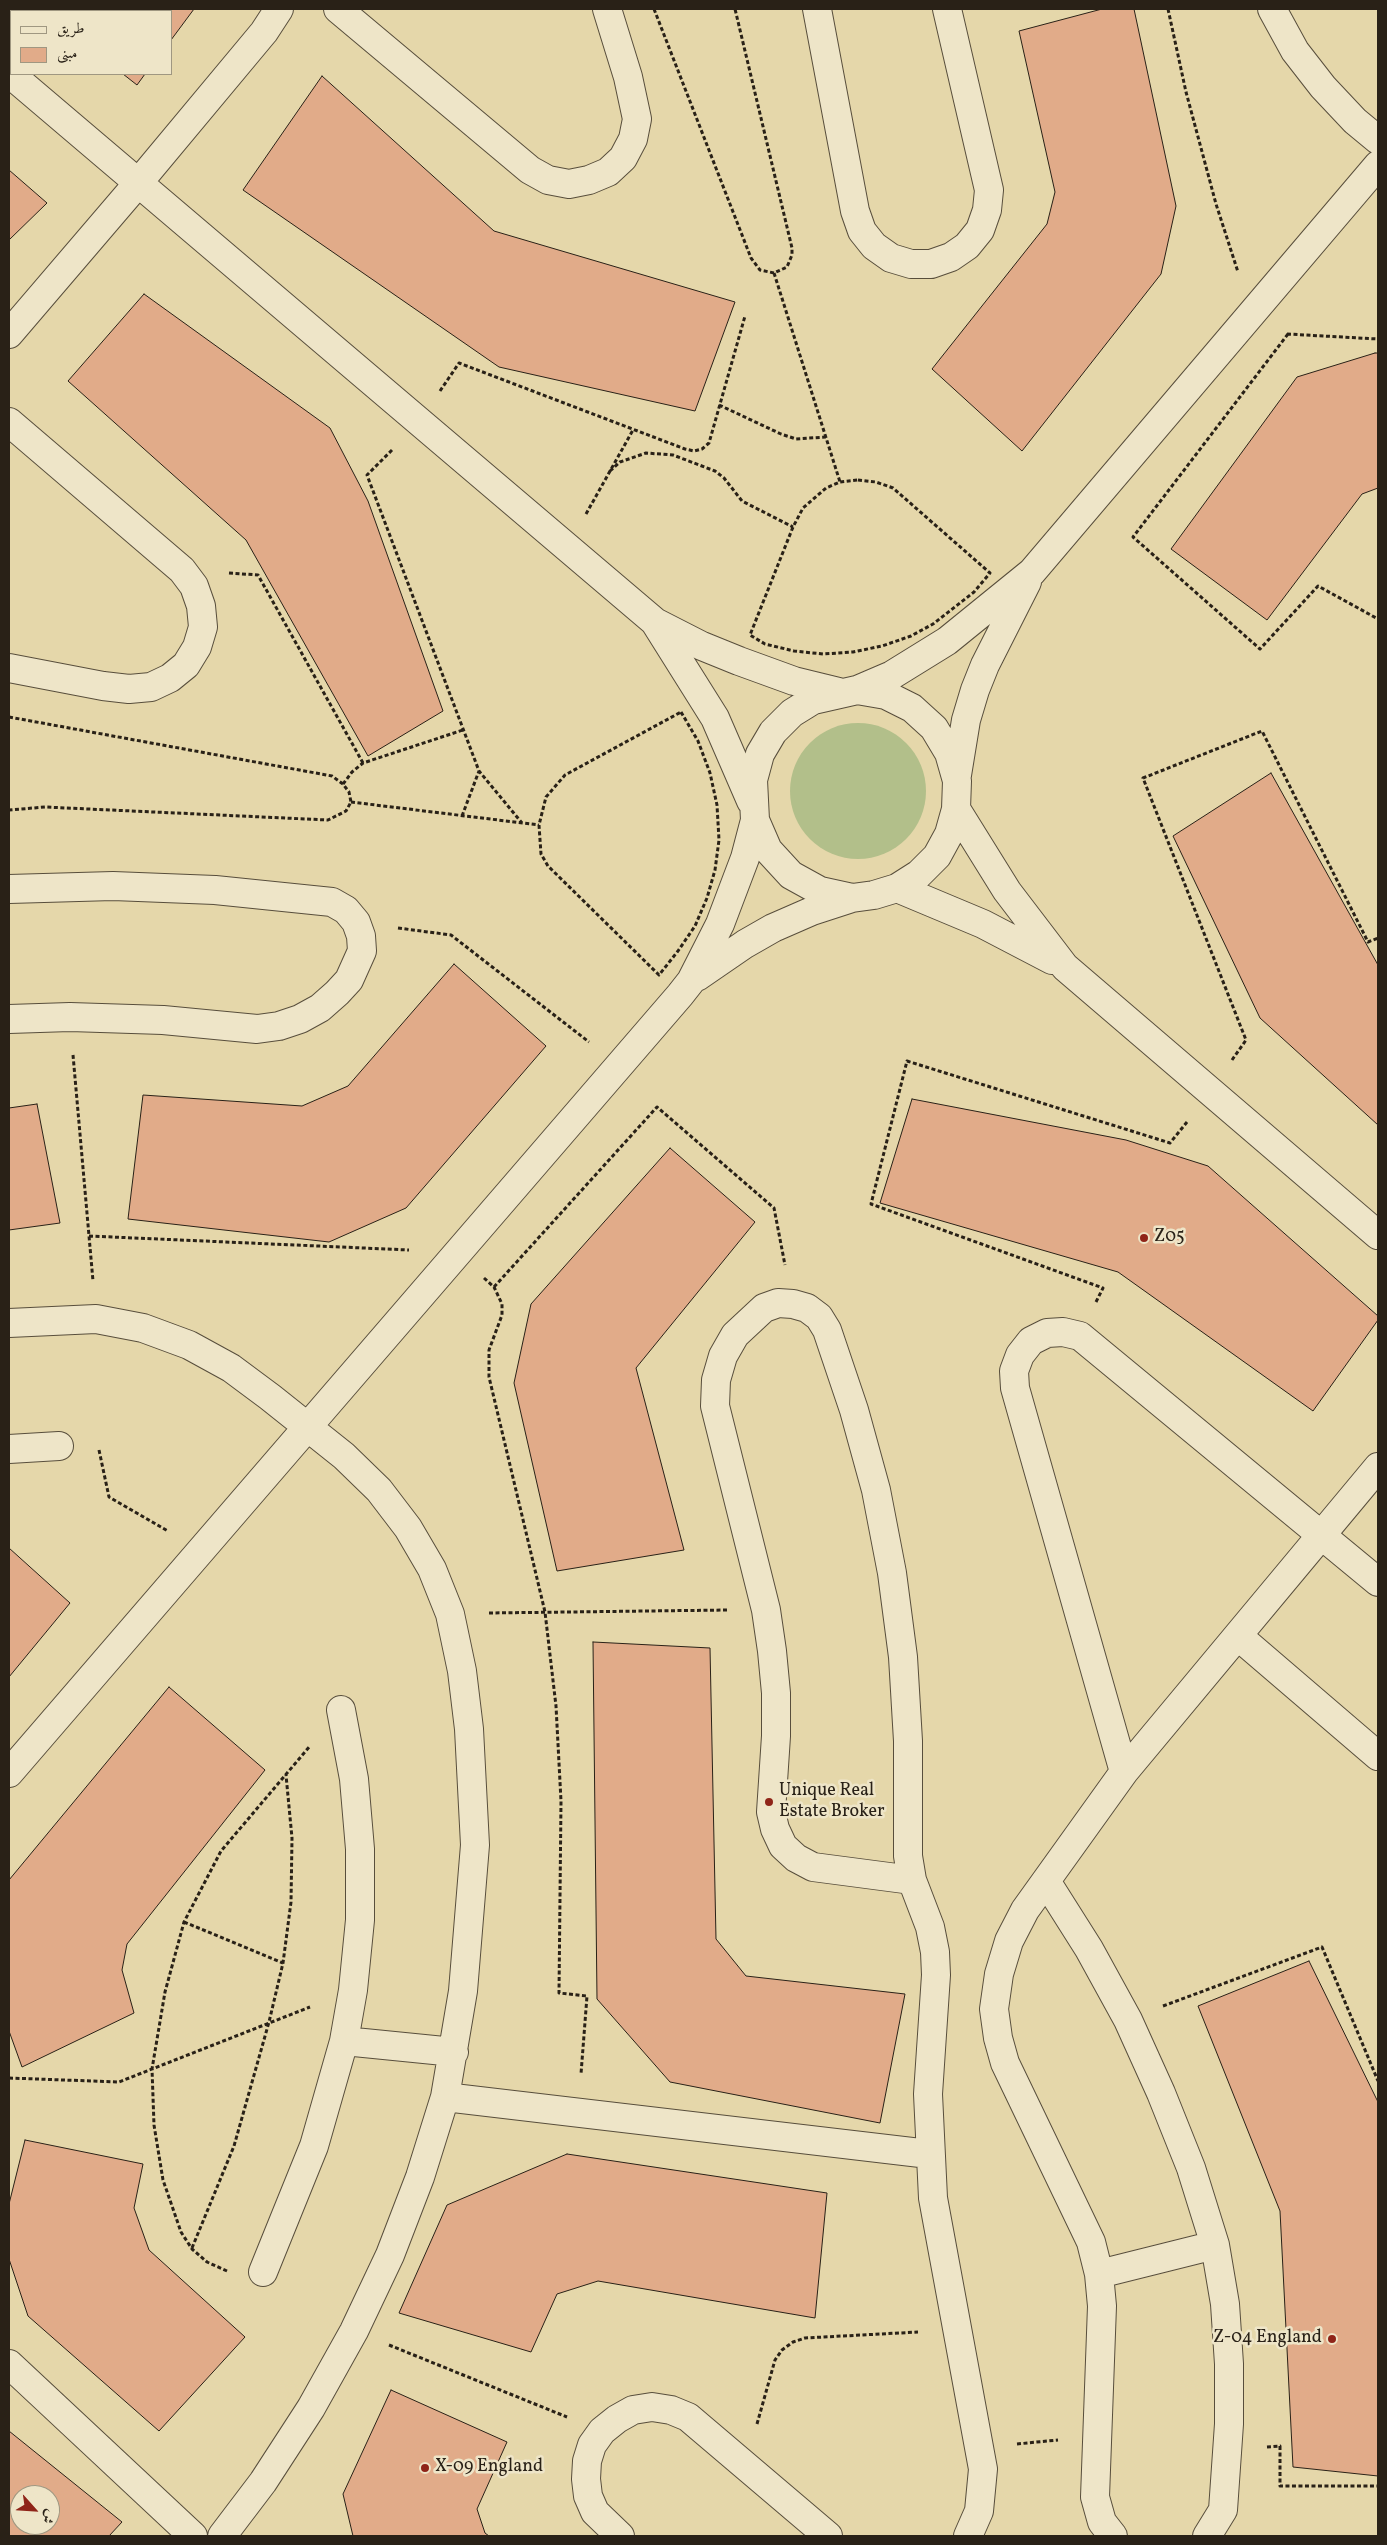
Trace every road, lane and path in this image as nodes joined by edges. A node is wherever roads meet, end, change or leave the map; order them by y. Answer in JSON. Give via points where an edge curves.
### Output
{"nodes":[{"id":1,"x":279,"y":9,"type":"edge"},
{"id":2,"x":338,"y":9,"type":"edge"},
{"id":3,"x":607,"y":9,"type":"edge"},
{"id":4,"x":654,"y":9,"type":"edge"},
{"id":5,"x":735,"y":9,"type":"edge"},
{"id":6,"x":817,"y":9,"type":"edge"},
{"id":7,"x":947,"y":9,"type":"edge"},
{"id":8,"x":1168,"y":9,"type":"edge"},
{"id":9,"x":1272,"y":9,"type":"edge"},
{"id":10,"x":11,"y":75,"type":"edge"},
{"id":11,"x":1378,"y":140,"type":"edge"},
{"id":12,"x":1378,"y":165,"type":"edge"},
{"id":13,"x":139,"y":182,"type":"junction"},
{"id":14,"x":774,"y":273,"type":"junction"},
{"id":15,"x":745,"y":316,"type":"dead end"},
{"id":16,"x":1244,"y":323,"type":"junction"},
{"id":17,"x":9,"y":334,"type":"edge"},
{"id":18,"x":1288,"y":334,"type":"junction"},
{"id":19,"x":1378,"y":339,"type":"edge"},
{"id":20,"x":718,"y":405,"type":"junction"},
{"id":21,"x":9,"y":422,"type":"edge"},
{"id":22,"x":420,"y":422,"type":"junction"},
{"id":23,"x":633,"y":430,"type":"junction"},
{"id":24,"x":826,"y":437,"type":"junction"},
{"id":25,"x":610,"y":471,"type":"junction"},
{"id":26,"x":840,"y":482,"type":"junction"},
{"id":27,"x":793,"y":527,"type":"junction"},
{"id":28,"x":567,"y":547,"type":"junction"},
{"id":29,"x":182,"y":570,"type":"junction"},
{"id":30,"x":1032,"y":572,"type":"junction"},
{"id":31,"x":1378,"y":619,"type":"edge"},
{"id":32,"x":655,"y":622,"type":"junction"},
{"id":33,"x":9,"y":668,"type":"edge"},
{"id":34,"x":848,"y":691,"type":"junction"},
{"id":35,"x":9,"y":717,"type":"edge"},
{"id":36,"x":464,"y":730,"type":"junction"},
{"id":37,"x":363,"y":763,"type":"junction"},
{"id":38,"x":479,"y":771,"type":"junction"},
{"id":39,"x":957,"y":781,"type":"junction"},
{"id":40,"x":343,"y":784,"type":"junction"},
{"id":41,"x":351,"y":802,"type":"junction"},
{"id":42,"x":956,"y":809,"type":"junction"},
{"id":43,"x":9,"y":810,"type":"edge"},
{"id":44,"x":754,"y":813,"type":"junction"},
{"id":45,"x":462,"y":816,"type":"junction"},
{"id":46,"x":522,"y":823,"type":"junction"},
{"id":47,"x":539,"y":825,"type":"junction"},
{"id":48,"x":9,"y":888,"type":"edge"},
{"id":49,"x":897,"y":888,"type":"junction"},
{"id":50,"x":852,"y":898,"type":"junction"},
{"id":51,"x":356,"y":922,"type":"junction"},
{"id":52,"x":1065,"y":967,"type":"junction"},
{"id":53,"x":692,"y":981,"type":"junction"},
{"id":54,"x":70,"y":1017,"type":"junction"},
{"id":55,"x":9,"y":1018,"type":"edge"},
{"id":56,"x":619,"y":1066,"type":"junction"},
{"id":57,"x":1378,"y":1235,"type":"edge"},
{"id":58,"x":88,"y":1236,"type":"junction"},
{"id":59,"x":458,"y":1252,"type":"junction"},
{"id":60,"x":494,"y":1287,"type":"junction"},
{"id":61,"x":793,"y":1304,"type":"junction"},
{"id":62,"x":96,"y":1319,"type":"junction"},
{"id":63,"x":9,"y":1323,"type":"edge"},
{"id":64,"x":307,"y":1426,"type":"junction"},
{"id":65,"x":59,"y":1446,"type":"joint"},
{"id":66,"x":9,"y":1449,"type":"edge"},
{"id":67,"x":1378,"y":1467,"type":"edge"},
{"id":68,"x":1322,"y":1534,"type":"junction"},
{"id":69,"x":201,"y":1550,"type":"junction"},
{"id":70,"x":1378,"y":1582,"type":"edge"},
{"id":71,"x":766,"y":1610,"type":"junction"},
{"id":72,"x":545,"y":1612,"type":"junction"},
{"id":73,"x":450,"y":1614,"type":"junction"},
{"id":74,"x":1238,"y":1636,"type":"junction"},
{"id":75,"x":341,"y":1710,"type":"joint"},
{"id":76,"x":1378,"y":1756,"type":"edge"},
{"id":77,"x":1124,"y":1772,"type":"junction"},
{"id":78,"x":9,"y":1773,"type":"edge"},
{"id":79,"x":286,"y":1774,"type":"junction"},
{"id":80,"x":912,"y":1880,"type":"junction"},
{"id":81,"x":1046,"y":1881,"type":"junction"},
{"id":82,"x":184,"y":1922,"type":"junction"},
{"id":83,"x":283,"y":1963,"type":"junction"},
{"id":84,"x":353,"y":1990,"type":"junction"},
{"id":85,"x":1128,"y":2020,"type":"junction"},
{"id":86,"x":270,"y":2022,"type":"junction"},
{"id":87,"x":344,"y":2041,"type":"junction"},
{"id":88,"x":454,"y":2052,"type":"junction"},
{"id":89,"x":152,"y":2069,"type":"junction"},
{"id":90,"x":9,"y":2078,"type":"edge"},
{"id":91,"x":1378,"y":2081,"type":"edge"},
{"id":92,"x":445,"y":2097,"type":"junction"},
{"id":93,"x":577,"y":2112,"type":"junction"},
{"id":94,"x":929,"y":2154,"type":"junction"},
{"id":95,"x":1215,"y":2245,"type":"junction"},
{"id":96,"x":192,"y":2249,"type":"junction"},
{"id":97,"x":263,"y":2272,"type":"joint"},
{"id":98,"x":1099,"y":2274,"type":"junction"},
{"id":99,"x":956,"y":2330,"type":"junction"},
{"id":100,"x":354,"y":2331,"type":"junction"},
{"id":101,"x":9,"y":2364,"type":"edge"},
{"id":102,"x":602,"y":2431,"type":"junction"},
{"id":103,"x":1096,"y":2436,"type":"junction"},
{"id":104,"x":1228,"y":2448,"type":"junction"},
{"id":105,"x":979,"y":2449,"type":"junction"},
{"id":106,"x":746,"y":2466,"type":"junction"},
{"id":107,"x":1378,"y":2486,"type":"edge"},
{"id":108,"x":193,"y":2536,"type":"edge"},
{"id":109,"x":222,"y":2536,"type":"edge"},
{"id":110,"x":620,"y":2536,"type":"edge"},
{"id":111,"x":828,"y":2536,"type":"edge"},
{"id":112,"x":968,"y":2536,"type":"edge"},
{"id":113,"x":1113,"y":2536,"type":"edge"},
{"id":114,"x":1207,"y":2536,"type":"edge"}],
"edges":[{"from":1,"to":13,"type":"street","via":[[264,32]]},
{"from":2,"to":3,"type":"street","via":[[530,170],[548,180],[569,184],[608,172],[623,158],[633,139],[637,119]]},
{"from":4,"to":14,"type":"path","via":[[751,258],[760,270]]},
{"from":5,"to":14,"type":"path","via":[[792,248],[786,267]]},
{"from":6,"to":7,"type":"street","via":[[855,211],[862,231],[874,246],[891,258],[931,264],[951,257],[967,246],[980,230],[989,190]]},
{"from":8,"to":16,"type":"path"},
{"from":9,"to":11,"type":"street","via":[[1295,51],[1323,88],[1354,121]]},
{"from":10,"to":13,"type":"street"},
{"from":12,"to":16,"type":"street"},
{"from":13,"to":17,"type":"street"},
{"from":13,"to":22,"type":"street"},
{"from":14,"to":24,"type":"path"},
{"from":15,"to":20,"type":"path"},
{"from":16,"to":18,"type":"path"},
{"from":16,"to":30,"type":"street"},
{"from":18,"to":19,"type":"path"},
{"from":18,"to":31,"type":"path","via":[[1133,537],[1260,649],[1318,586]]},
{"from":20,"to":23,"type":"path","via":[[709,443],[702,450],[694,451]]},
{"from":20,"to":24,"type":"path","via":[[796,439]]},
{"from":21,"to":29,"type":"street"},
{"from":22,"to":23,"type":"path","via":[[459,363]]},
{"from":22,"to":28,"type":"street"},
{"from":22,"to":36,"type":"path","via":[[368,475]]},
{"from":23,"to":25,"type":"path"},
{"from":24,"to":26,"type":"path"},
{"from":25,"to":27,"type":"path","via":[[620,462],[646,453],[673,456],[715,471],[742,501]]},
{"from":25,"to":28,"type":"path"},
{"from":26,"to":27,"type":"path","via":[[826,488],[803,508]]},
{"from":26,"to":27,"type":"path","via":[[876,482],[893,488],[990,573],[954,610],[910,636],[853,652],[823,654],[794,651],[765,644],[750,635]]},
{"from":28,"to":32,"type":"street"},
{"from":29,"to":33,"type":"street","via":[[194,586],[201,606],[202,627],[197,647],[186,665],[170,678],[151,687],[130,689]]},
{"from":29,"to":37,"type":"path","via":[[258,575]]},
{"from":30,"to":34,"type":"street","via":[[947,641],[892,675]]},
{"from":30,"to":39,"type":"street","via":[[975,690],[962,742]]},
{"from":32,"to":34,"type":"street","via":[[702,646],[794,681]]},
{"from":32,"to":44,"type":"street","via":[[714,718]]},
{"from":34,"to":39,"type":"street","via":[[886,695],[912,708],[934,728],[949,753]]},
{"from":34,"to":44,"type":"street","via":[[814,700],[792,713],[773,732],[760,754],[753,780]]},
{"from":35,"to":40,"type":"path","via":[[318,773],[332,776]]},
{"from":36,"to":37,"type":"path"},
{"from":36,"to":38,"type":"path"},
{"from":37,"to":40,"type":"path"},
{"from":38,"to":45,"type":"path"},
{"from":38,"to":46,"type":"path"},
{"from":39,"to":42,"type":"street"},
{"from":40,"to":41,"type":"path"},
{"from":41,"to":43,"type":"path","via":[[346,811],[328,820],[45,807]]},
{"from":41,"to":45,"type":"path"},
{"from":42,"to":49,"type":"street","via":[[950,834],[937,856],[919,874]]},
{"from":42,"to":52,"type":"street","via":[[1007,891]]},
{"from":44,"to":50,"type":"street","via":[[768,850],[791,875],[820,891]]},
{"from":44,"to":53,"type":"street","via":[[732,895]]},
{"from":45,"to":46,"type":"path"},
{"from":46,"to":47,"type":"path"},
{"from":47,"to":47,"type":"path","via":[[546,797],[565,774],[681,712],[698,741],[710,772],[717,805],[718,840],[715,870],[695,926],[658,975],[548,866],[541,854]]},
{"from":48,"to":51,"type":"street","via":[[215,890],[318,900],[332,902],[346,910]]},
{"from":49,"to":50,"type":"street"},
{"from":49,"to":52,"type":"street","via":[[983,924]]},
{"from":50,"to":53,"type":"street","via":[[773,928]]},
{"from":51,"to":54,"type":"street","via":[[362,951],[349,980],[320,1008],[279,1026],[257,1030],[163,1020]]},
{"from":51,"to":56,"type":"path","via":[[451,935]]},
{"from":52,"to":57,"type":"street"},
{"from":53,"to":56,"type":"street"},
{"from":54,"to":55,"type":"street"},
{"from":54,"to":58,"type":"path"},
{"from":56,"to":59,"type":"street"},
{"from":58,"to":59,"type":"path"},
{"from":58,"to":62,"type":"path"},
{"from":59,"to":60,"type":"path"},
{"from":59,"to":64,"type":"street"},
{"from":60,"to":61,"type":"path","via":[[657,1107],[774,1208]]},
{"from":60,"to":72,"type":"path","via":[[502,1304],[502,1315],[489,1350],[489,1377]]},
{"from":61,"to":71,"type":"street","via":[[764,1308],[752,1317],[735,1335],[723,1356],[716,1380],[715,1406]]},
{"from":61,"to":80,"type":"street","via":[[819,1317],[827,1330],[876,1490],[892,1573],[903,1657],[908,1741],[907,1831]]},
{"from":62,"to":63,"type":"street"},
{"from":62,"to":64,"type":"street","via":[[144,1328],[189,1345],[231,1368]]},
{"from":64,"to":69,"type":"street"},
{"from":64,"to":73,"type":"street","via":[[379,1490],[408,1528],[427,1561]]},
{"from":65,"to":66,"type":"street"},
{"from":65,"to":69,"type":"path","via":[[97,1443],[109,1497]]},
{"from":67,"to":68,"type":"street"},
{"from":68,"to":70,"type":"street"},
{"from":68,"to":74,"type":"street"},
{"from":68,"to":77,"type":"street","via":[[1080,1336],[1047,1333],[1031,1341],[1020,1355],[1014,1371],[1015,1388]]},
{"from":69,"to":78,"type":"street"},
{"from":71,"to":72,"type":"path"},
{"from":71,"to":80,"type":"street","via":[[776,1693],[771,1812],[783,1846],[813,1867]]},
{"from":72,"to":73,"type":"path"},
{"from":72,"to":93,"type":"path","via":[[556,1706],[561,1801],[559,1993],[587,1996]]},
{"from":73,"to":88,"type":"street","via":[[469,1729],[475,1845],[471,1918]]},
{"from":74,"to":76,"type":"street"},
{"from":74,"to":77,"type":"street"},
{"from":75,"to":79,"type":"path"},
{"from":75,"to":84,"type":"street","via":[[354,1779],[360,1849],[360,1920]]},
{"from":77,"to":81,"type":"street"},
{"from":79,"to":82,"type":"path","via":[[221,1851]]},
{"from":79,"to":83,"type":"path","via":[[292,1838],[291,1902]]},
{"from":80,"to":94,"type":"street","via":[[930,1927],[935,1952],[928,2094]]},
{"from":81,"to":85,"type":"street"},
{"from":81,"to":98,"type":"street","via":[[1025,1910],[1009,1941],[999,1974],[994,2009],[1005,2063],[1091,2242]]},
{"from":82,"to":83,"type":"path"},
{"from":82,"to":89,"type":"path","via":[[165,1992]]},
{"from":83,"to":86,"type":"path"},
{"from":84,"to":86,"type":"path"},
{"from":84,"to":87,"type":"street"},
{"from":85,"to":91,"type":"path","via":[[1322,1947]]},
{"from":85,"to":95,"type":"street","via":[[1181,2143]]},
{"from":86,"to":89,"type":"path"},
{"from":86,"to":96,"type":"path","via":[[234,2146]]},
{"from":87,"to":88,"type":"street"},
{"from":87,"to":97,"type":"street","via":[[314,2146]]},
{"from":88,"to":92,"type":"street"},
{"from":89,"to":90,"type":"path","via":[[118,2082]]},
{"from":89,"to":96,"type":"path","via":[[154,2125],[164,2180],[181,2232]]},
{"from":92,"to":93,"type":"street"},
{"from":92,"to":100,"type":"street","via":[[420,2177],[390,2255]]},
{"from":93,"to":94,"type":"street"},
{"from":94,"to":99,"type":"street","via":[[938,2232]]},
{"from":95,"to":98,"type":"street"},
{"from":95,"to":104,"type":"street","via":[[1225,2304],[1230,2364]]},
{"from":96,"to":97,"type":"path","via":[[207,2262],[224,2270]]},
{"from":98,"to":103,"type":"street","via":[[1102,2306]]},
{"from":99,"to":105,"type":"street"},
{"from":99,"to":106,"type":"path","via":[[805,2338],[793,2342],[775,2360]]},
{"from":100,"to":102,"type":"path"},
{"from":100,"to":109,"type":"street","via":[[311,2408],[263,2482]]},
{"from":101,"to":108,"type":"street"},
{"from":102,"to":106,"type":"street","via":[[633,2410],[652,2407],[671,2410],[688,2417]]},
{"from":102,"to":110,"type":"street","via":[[592,2445],[587,2461],[588,2496],[595,2512]]},
{"from":103,"to":105,"type":"path"},
{"from":103,"to":113,"type":"street","via":[[1095,2497],[1102,2522]]},
{"from":104,"to":107,"type":"path","via":[[1280,2446],[1280,2486]]},
{"from":104,"to":114,"type":"street","via":[[1223,2510]]},
{"from":105,"to":112,"type":"street","via":[[983,2490],[979,2511]]},
{"from":106,"to":111,"type":"street"}]}
